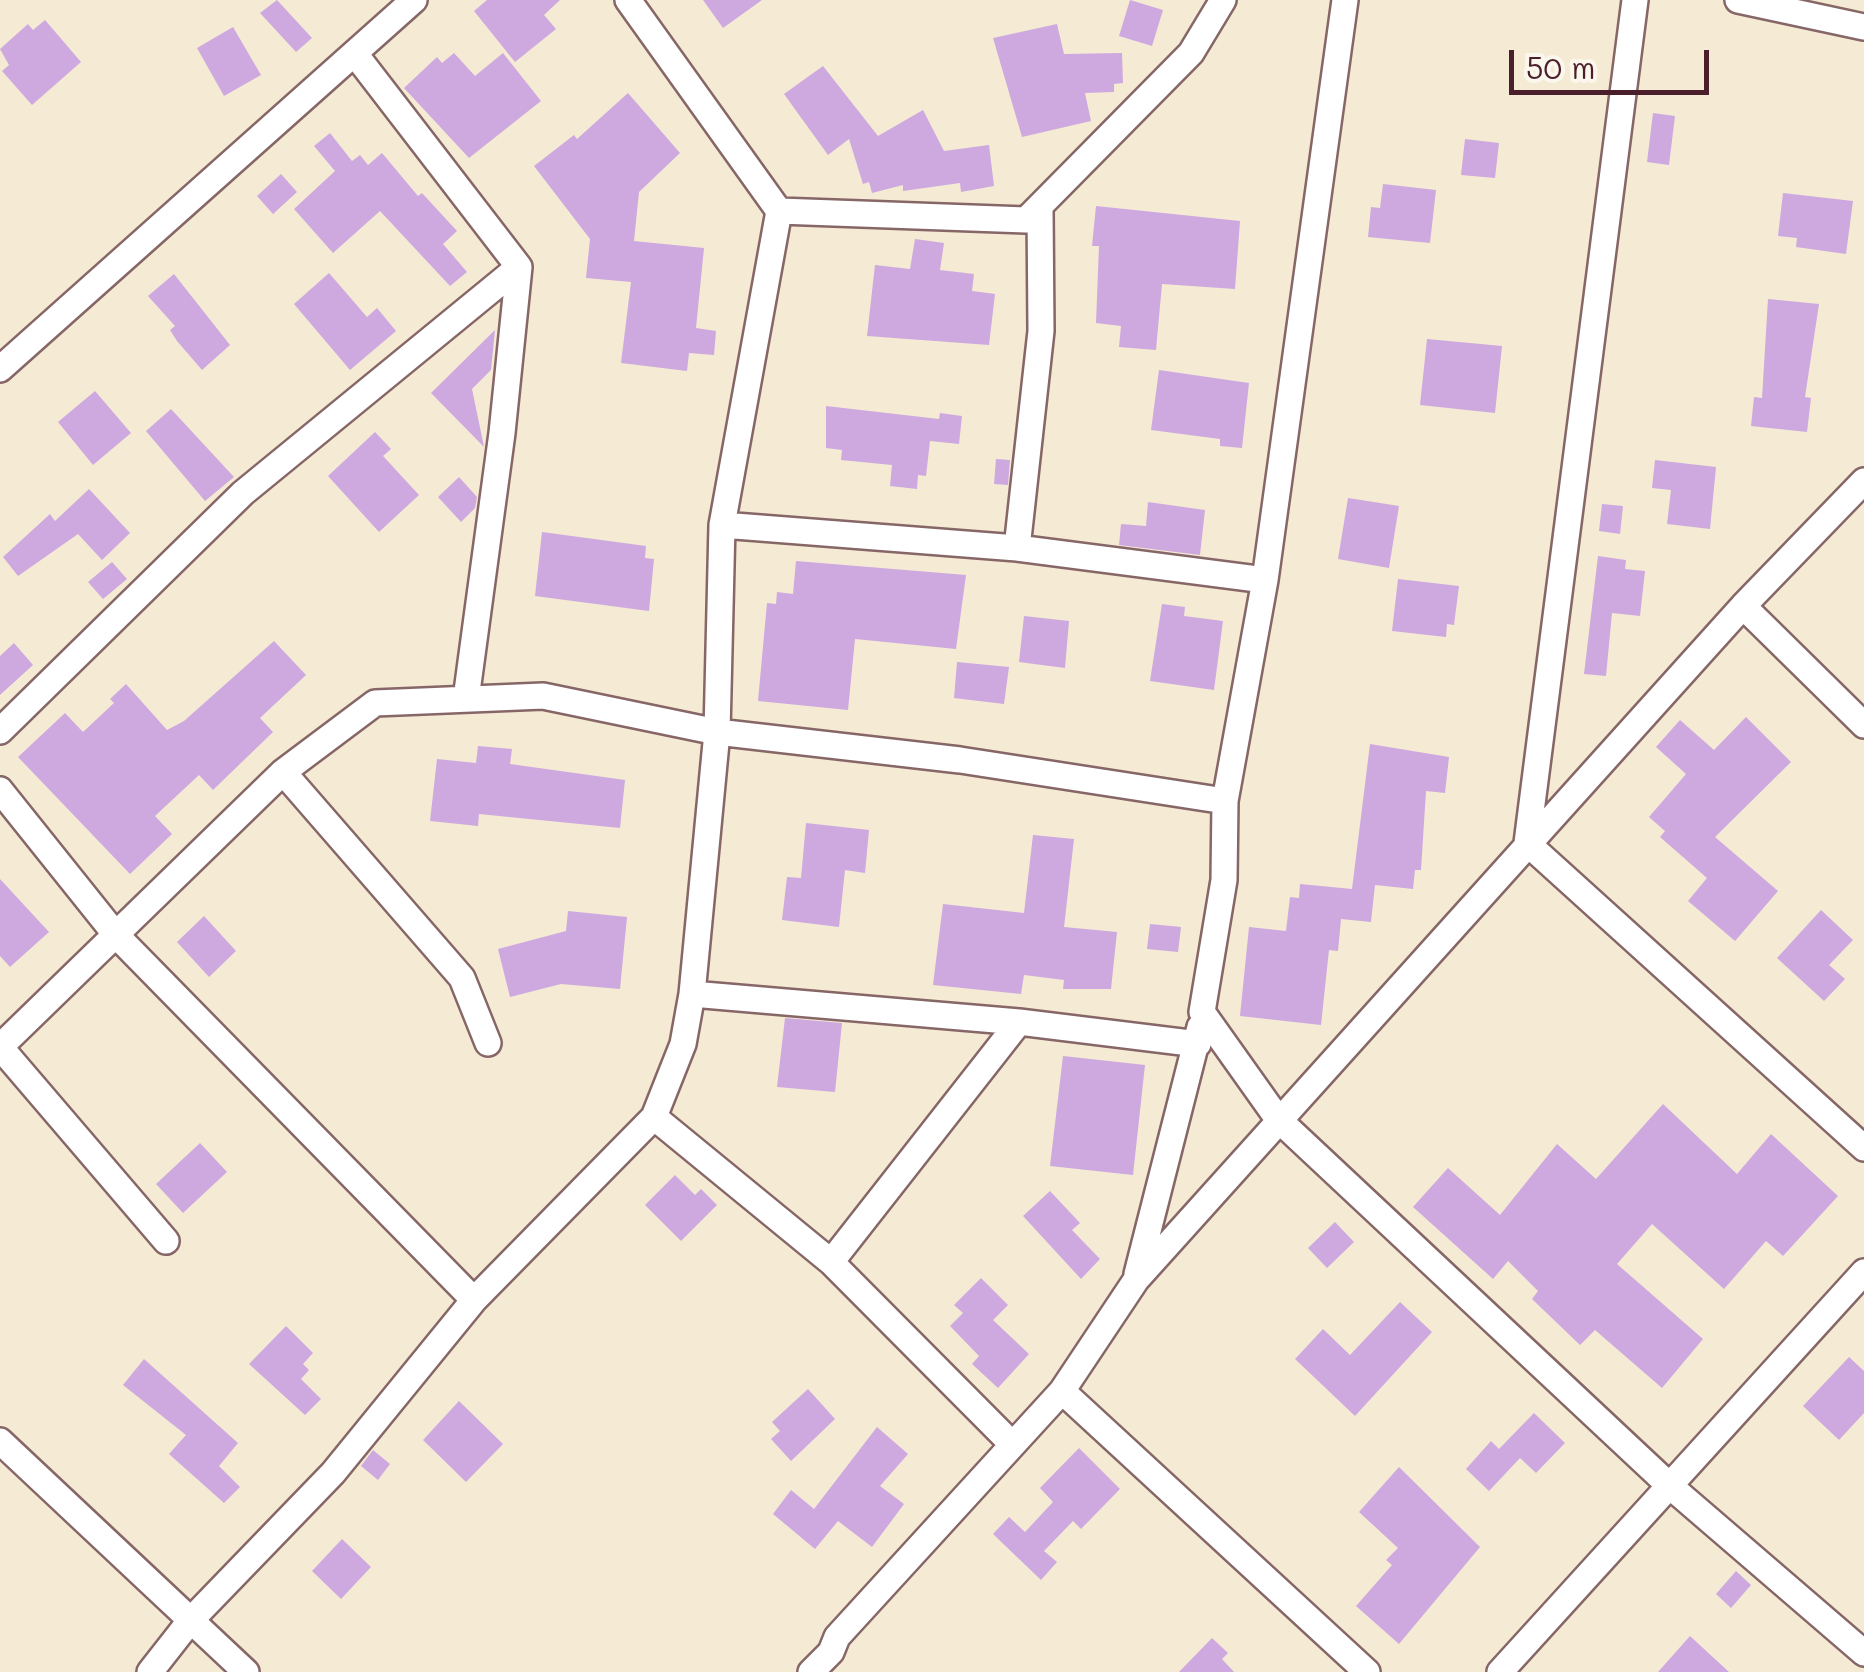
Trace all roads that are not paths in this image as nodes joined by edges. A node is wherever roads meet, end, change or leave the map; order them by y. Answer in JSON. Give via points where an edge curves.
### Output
{"nodes":[{"id":1,"x":414,"y":0,"type":"edge"},
{"id":2,"x":628,"y":0,"type":"edge"},
{"id":3,"x":1223,"y":0,"type":"edge"},
{"id":4,"x":1344,"y":0,"type":"edge"},
{"id":5,"x":1634,"y":0,"type":"edge"},
{"id":6,"x":1738,"y":0,"type":"edge"},
{"id":7,"x":1864,"y":28,"type":"edge"},
{"id":8,"x":356,"y":54,"type":"junction"},
{"id":9,"x":1040,"y":208,"type":"junction"},
{"id":10,"x":779,"y":211,"type":"junction"},
{"id":11,"x":519,"y":268,"type":"junction"},
{"id":12,"x":0,"y":370,"type":"edge"},
{"id":13,"x":1864,"y":481,"type":"edge"},
{"id":14,"x":722,"y":525,"type":"junction"},
{"id":15,"x":1017,"y":548,"type":"junction"},
{"id":16,"x":1266,"y":580,"type":"junction"},
{"id":17,"x":1742,"y":606,"type":"junction"},
{"id":18,"x":466,"y":699,"type":"junction"},
{"id":19,"x":1864,"y":725,"type":"edge"},
{"id":20,"x":0,"y":731,"type":"edge"},
{"id":21,"x":717,"y":732,"type":"junction"},
{"id":22,"x":283,"y":772,"type":"junction"},
{"id":23,"x":0,"y":790,"type":"edge"},
{"id":24,"x":1225,"y":801,"type":"junction"},
{"id":25,"x":1528,"y":843,"type":"junction"},
{"id":26,"x":116,"y":935,"type":"junction"},
{"id":27,"x":692,"y":994,"type":"junction"},
{"id":28,"x":1202,"y":1012,"type":"junction"},
{"id":29,"x":1019,"y":1022,"type":"junction"},
{"id":30,"x":488,"y":1043,"type":"dead end"},
{"id":31,"x":1198,"y":1044,"type":"junction"},
{"id":32,"x":0,"y":1047,"type":"edge"},
{"id":33,"x":654,"y":1116,"type":"junction"},
{"id":34,"x":1278,"y":1119,"type":"junction"},
{"id":35,"x":1864,"y":1148,"type":"edge"},
{"id":36,"x":166,"y":1241,"type":"dead end"},
{"id":37,"x":831,"y":1262,"type":"junction"},
{"id":38,"x":1864,"y":1272,"type":"edge"},
{"id":39,"x":1136,"y":1280,"type":"junction"},
{"id":40,"x":474,"y":1300,"type":"junction"},
{"id":41,"x":1062,"y":1390,"type":"junction"},
{"id":42,"x":0,"y":1441,"type":"edge"},
{"id":43,"x":1011,"y":1443,"type":"junction"},
{"id":44,"x":1670,"y":1486,"type":"junction"},
{"id":45,"x":190,"y":1621,"type":"junction"},
{"id":46,"x":1864,"y":1653,"type":"edge"},
{"id":47,"x":837,"y":1662,"type":"edge"},
{"id":48,"x":150,"y":1672,"type":"edge"},
{"id":49,"x":246,"y":1672,"type":"edge"},
{"id":50,"x":811,"y":1672,"type":"edge"},
{"id":51,"x":1368,"y":1672,"type":"edge"},
{"id":52,"x":1500,"y":1672,"type":"edge"}],
"edges":[{"from":1,"to":8,"type":"street"},
{"from":2,"to":10,"type":"street"},
{"from":3,"to":9,"type":"street","via":[[1191,53]]},
{"from":4,"to":16,"type":"street"},
{"from":5,"to":25,"type":"street"},
{"from":6,"to":7,"type":"street"},
{"from":8,"to":11,"type":"street"},
{"from":8,"to":12,"type":"street"},
{"from":9,"to":10,"type":"street","via":[[1026,220]]},
{"from":9,"to":15,"type":"street","via":[[1042,330]]},
{"from":10,"to":14,"type":"street"},
{"from":11,"to":18,"type":"street"},
{"from":11,"to":20,"type":"street","via":[[243,493]]},
{"from":13,"to":17,"type":"street"},
{"from":14,"to":15,"type":"street"},
{"from":14,"to":21,"type":"street"},
{"from":15,"to":16,"type":"street"},
{"from":16,"to":24,"type":"street"},
{"from":17,"to":19,"type":"street"},
{"from":17,"to":25,"type":"street"},
{"from":18,"to":21,"type":"street","via":[[543,696]]},
{"from":18,"to":22,"type":"street","via":[[375,703]]},
{"from":21,"to":24,"type":"street"},
{"from":21,"to":27,"type":"street"},
{"from":22,"to":26,"type":"street"},
{"from":22,"to":30,"type":"street","via":[[462,978]]},
{"from":23,"to":26,"type":"street"},
{"from":24,"to":28,"type":"street","via":[[1224,880]]},
{"from":25,"to":34,"type":"street"},
{"from":25,"to":35,"type":"street"},
{"from":26,"to":32,"type":"street"},
{"from":26,"to":40,"type":"street"},
{"from":27,"to":29,"type":"street"},
{"from":27,"to":33,"type":"street","via":[[683,1044]]},
{"from":28,"to":31,"type":"street"},
{"from":28,"to":34,"type":"street"},
{"from":29,"to":31,"type":"street"},
{"from":29,"to":37,"type":"street"},
{"from":31,"to":39,"type":"street"},
{"from":32,"to":36,"type":"street"},
{"from":33,"to":37,"type":"street"},
{"from":33,"to":40,"type":"street"},
{"from":34,"to":39,"type":"street"},
{"from":34,"to":44,"type":"street"},
{"from":37,"to":43,"type":"street"},
{"from":38,"to":44,"type":"street"},
{"from":39,"to":41,"type":"street"},
{"from":40,"to":45,"type":"street","via":[[333,1474]]},
{"from":41,"to":43,"type":"street"},
{"from":41,"to":51,"type":"street"},
{"from":42,"to":45,"type":"street"},
{"from":43,"to":47,"type":"street","via":[[837,1637]]},
{"from":44,"to":46,"type":"street"},
{"from":44,"to":52,"type":"street"},
{"from":45,"to":48,"type":"street"},
{"from":45,"to":49,"type":"street"},
{"from":47,"to":50,"type":"street"}]}
